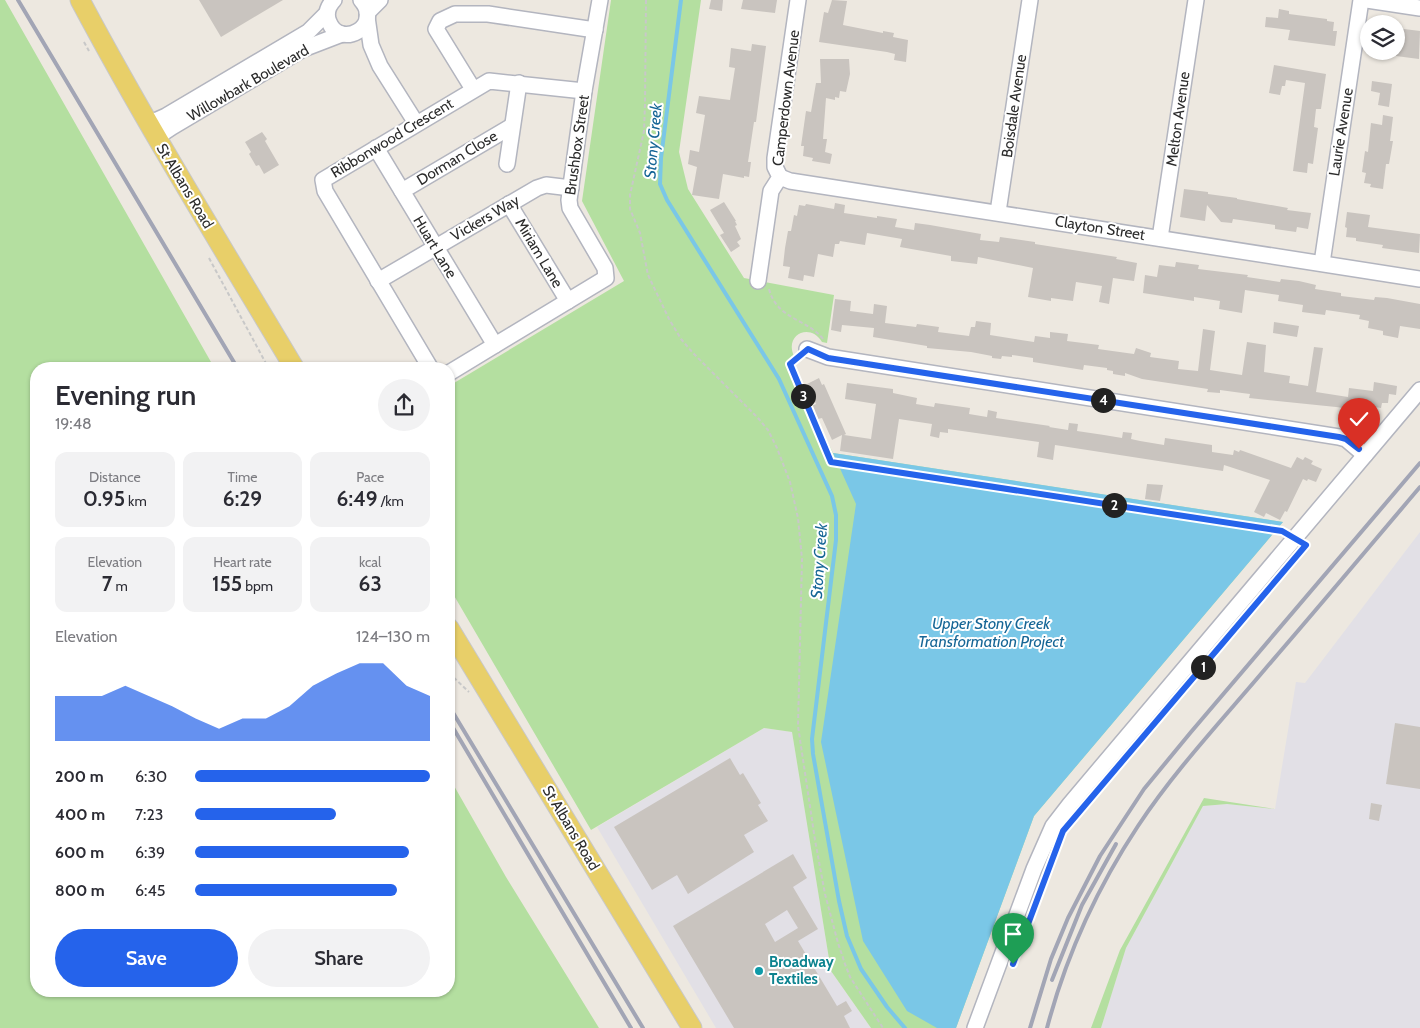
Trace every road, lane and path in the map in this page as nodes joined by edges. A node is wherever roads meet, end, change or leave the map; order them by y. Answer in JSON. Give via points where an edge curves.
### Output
{"nodes":[{"id":1,"x":80,"y":0,"type":"edge"},
{"id":2,"x":380,"y":0,"type":"edge"},
{"id":3,"x":600,"y":0,"type":"edge"},
{"id":4,"x":646,"y":0,"type":"edge"},
{"id":5,"x":798,"y":0,"type":"edge"},
{"id":6,"x":1030,"y":0,"type":"edge"},
{"id":7,"x":1196,"y":0,"type":"edge"},
{"id":8,"x":1361,"y":0,"type":"edge"},
{"id":9,"x":1367,"y":0,"type":"edge"},
{"id":10,"x":328,"y":7,"type":"edge"},
{"id":11,"x":1420,"y":8,"type":"edge"},
{"id":12,"x":365,"y":10,"type":"edge"},
{"id":13,"x":595,"y":30,"type":"junction"},
{"id":14,"x":344,"y":34,"type":"junction"},
{"id":15,"x":380,"y":66,"type":"junction"},
{"id":16,"x":519,"y":83,"type":"junction"},
{"id":17,"x":473,"y":90,"type":"junction"},
{"id":18,"x":584,"y":91,"type":"junction"},
{"id":19,"x":148,"y":122,"type":"junction"},
{"id":20,"x":416,"y":123,"type":"junction"},
{"id":21,"x":512,"y":126,"type":"junction"},
{"id":22,"x":158,"y":140,"type":"junction"},
{"id":23,"x":376,"y":148,"type":"junction"},
{"id":24,"x":507,"y":164,"type":"dead end"},
{"id":25,"x":780,"y":177,"type":"junction"},
{"id":26,"x":571,"y":188,"type":"junction"},
{"id":27,"x":402,"y":191,"type":"junction"},
{"id":28,"x":509,"y":204,"type":"junction"},
{"id":29,"x":998,"y":212,"type":"junction"},
{"id":30,"x":1160,"y":238,"type":"junction"},
{"id":31,"x":436,"y":247,"type":"junction"},
{"id":32,"x":1322,"y":263,"type":"junction"},
{"id":33,"x":1420,"y":278,"type":"edge"},
{"id":34,"x":378,"y":281,"type":"junction"},
{"id":35,"x":764,"y":283,"type":"joint"},
{"id":36,"x":568,"y":302,"type":"junction"},
{"id":37,"x":827,"y":344,"type":"dead end"},
{"id":38,"x":495,"y":345,"type":"junction"},
{"id":39,"x":808,"y":349,"type":"joint"},
{"id":40,"x":291,"y":362,"type":"edge"},
{"id":41,"x":427,"y":362,"type":"edge"},
{"id":42,"x":455,"y":369,"type":"edge"},
{"id":43,"x":1420,"y":390,"type":"edge"},
{"id":44,"x":1365,"y":455,"type":"junction"},
{"id":45,"x":1295,"y":538,"type":"junction"},
{"id":46,"x":455,"y":638,"type":"edge"},
{"id":47,"x":692,"y":1028,"type":"edge"},
{"id":48,"x":882,"y":1028,"type":"edge"},
{"id":49,"x":975,"y":1028,"type":"edge"}],
"edges":[{"from":1,"to":19,"type":"main road","name":"St Albans Road"},
{"from":2,"to":12,"type":"street"},
{"from":3,"to":13,"type":"street","name":"Brushbox Street"},
{"from":4,"to":48,"type":"path","via":[[644,131],[630,209],[640,233],[648,275],[669,319],[693,353],[768,430],[790,482],[802,559],[798,726],[815,840],[825,894],[845,964]]},
{"from":5,"to":25,"type":"street","name":"Camperdown Avenue","via":[[775,158],[775,168]]},
{"from":6,"to":29,"type":"street","name":"Boisdale Avenue"},
{"from":7,"to":30,"type":"street","name":"Melton Avenue"},
{"from":8,"to":32,"type":"street","name":"Laurie Avenue"},
{"from":9,"to":11,"type":"street"},
{"from":10,"to":14,"type":"street","via":[[328,19],[333,28]]},
{"from":10,"to":19,"type":"street","name":"Willowbark Boulevard","via":[[308,32],[166,116]]},
{"from":12,"to":14,"type":"street","name":"Willowbark Boulevard","via":[[362,28],[352,34]]},
{"from":12,"to":15,"type":"street","via":[[371,45]]},
{"from":13,"to":17,"type":"street","via":[[488,14],[455,14],[440,20],[436,29]]},
{"from":13,"to":18,"type":"street","name":"Brushbox Street"},
{"from":14,"to":15,"type":"street"},
{"from":14,"to":22,"type":"street","name":"Willowbark Boulevard","via":[[303,49],[172,127]]},
{"from":15,"to":20,"type":"street"},
{"from":16,"to":17,"type":"street","name":"Ribbonwood Crescent","via":[[489,80]]},
{"from":16,"to":18,"type":"street","name":"Ribbonwood Crescent"},
{"from":16,"to":21,"type":"street","name":"Dorman Close"},
{"from":17,"to":20,"type":"street","name":"Ribbonwood Crescent"},
{"from":18,"to":26,"type":"street","name":"Brushbox Street"},
{"from":19,"to":22,"type":"main road","name":"St Albans Road"},
{"from":20,"to":23,"type":"street","name":"Ribbonwood Crescent"},
{"from":21,"to":24,"type":"street","name":"Dorman Close"},
{"from":21,"to":27,"type":"street","name":"Dorman Close"},
{"from":22,"to":40,"type":"main road","name":"St Albans Road"},
{"from":23,"to":27,"type":"street","name":"Huart Lane"},
{"from":23,"to":34,"type":"street","name":"Ribbonwood Crescent","via":[[323,180],[324,191]]},
{"from":25,"to":29,"type":"street","name":"Clayton Street"},
{"from":25,"to":35,"type":"street","name":"Camperdown Avenue","via":[[771,191]]},
{"from":26,"to":28,"type":"street","name":"Vickers Way","via":[[546,185]]},
{"from":26,"to":36,"type":"street","name":"Brushbox Street","via":[[570,208],[605,268],[606,278]]},
{"from":27,"to":31,"type":"street","name":"Huart Lane"},
{"from":28,"to":31,"type":"street","name":"Vickers Way"},
{"from":28,"to":36,"type":"street","name":"Miriam Lane"},
{"from":29,"to":30,"type":"street","name":"Clayton Street"},
{"from":30,"to":32,"type":"street","name":"Clayton Street"},
{"from":31,"to":34,"type":"street","name":"Vickers Way"},
{"from":31,"to":38,"type":"street","name":"Huart Lane"},
{"from":32,"to":33,"type":"street","name":"Clayton Street"},
{"from":34,"to":41,"type":"street","name":"Ribbonwood Crescent"},
{"from":35,"to":37,"type":"path","via":[[778,308],[815,330]]},
{"from":36,"to":38,"type":"street","name":"Brushbox Street"},
{"from":38,"to":42,"type":"street","name":"Brushbox Street"},
{"from":39,"to":44,"type":"street","via":[[828,358],[1339,437]]},
{"from":39,"to":45,"type":"path","via":[[790,364],[831,462],[1282,531]]},
{"from":43,"to":44,"type":"street"},
{"from":44,"to":45,"type":"street"},
{"from":45,"to":49,"type":"street","via":[[1053,826],[1034,868]]},
{"from":46,"to":47,"type":"main road","name":"St Albans Road"}]}
